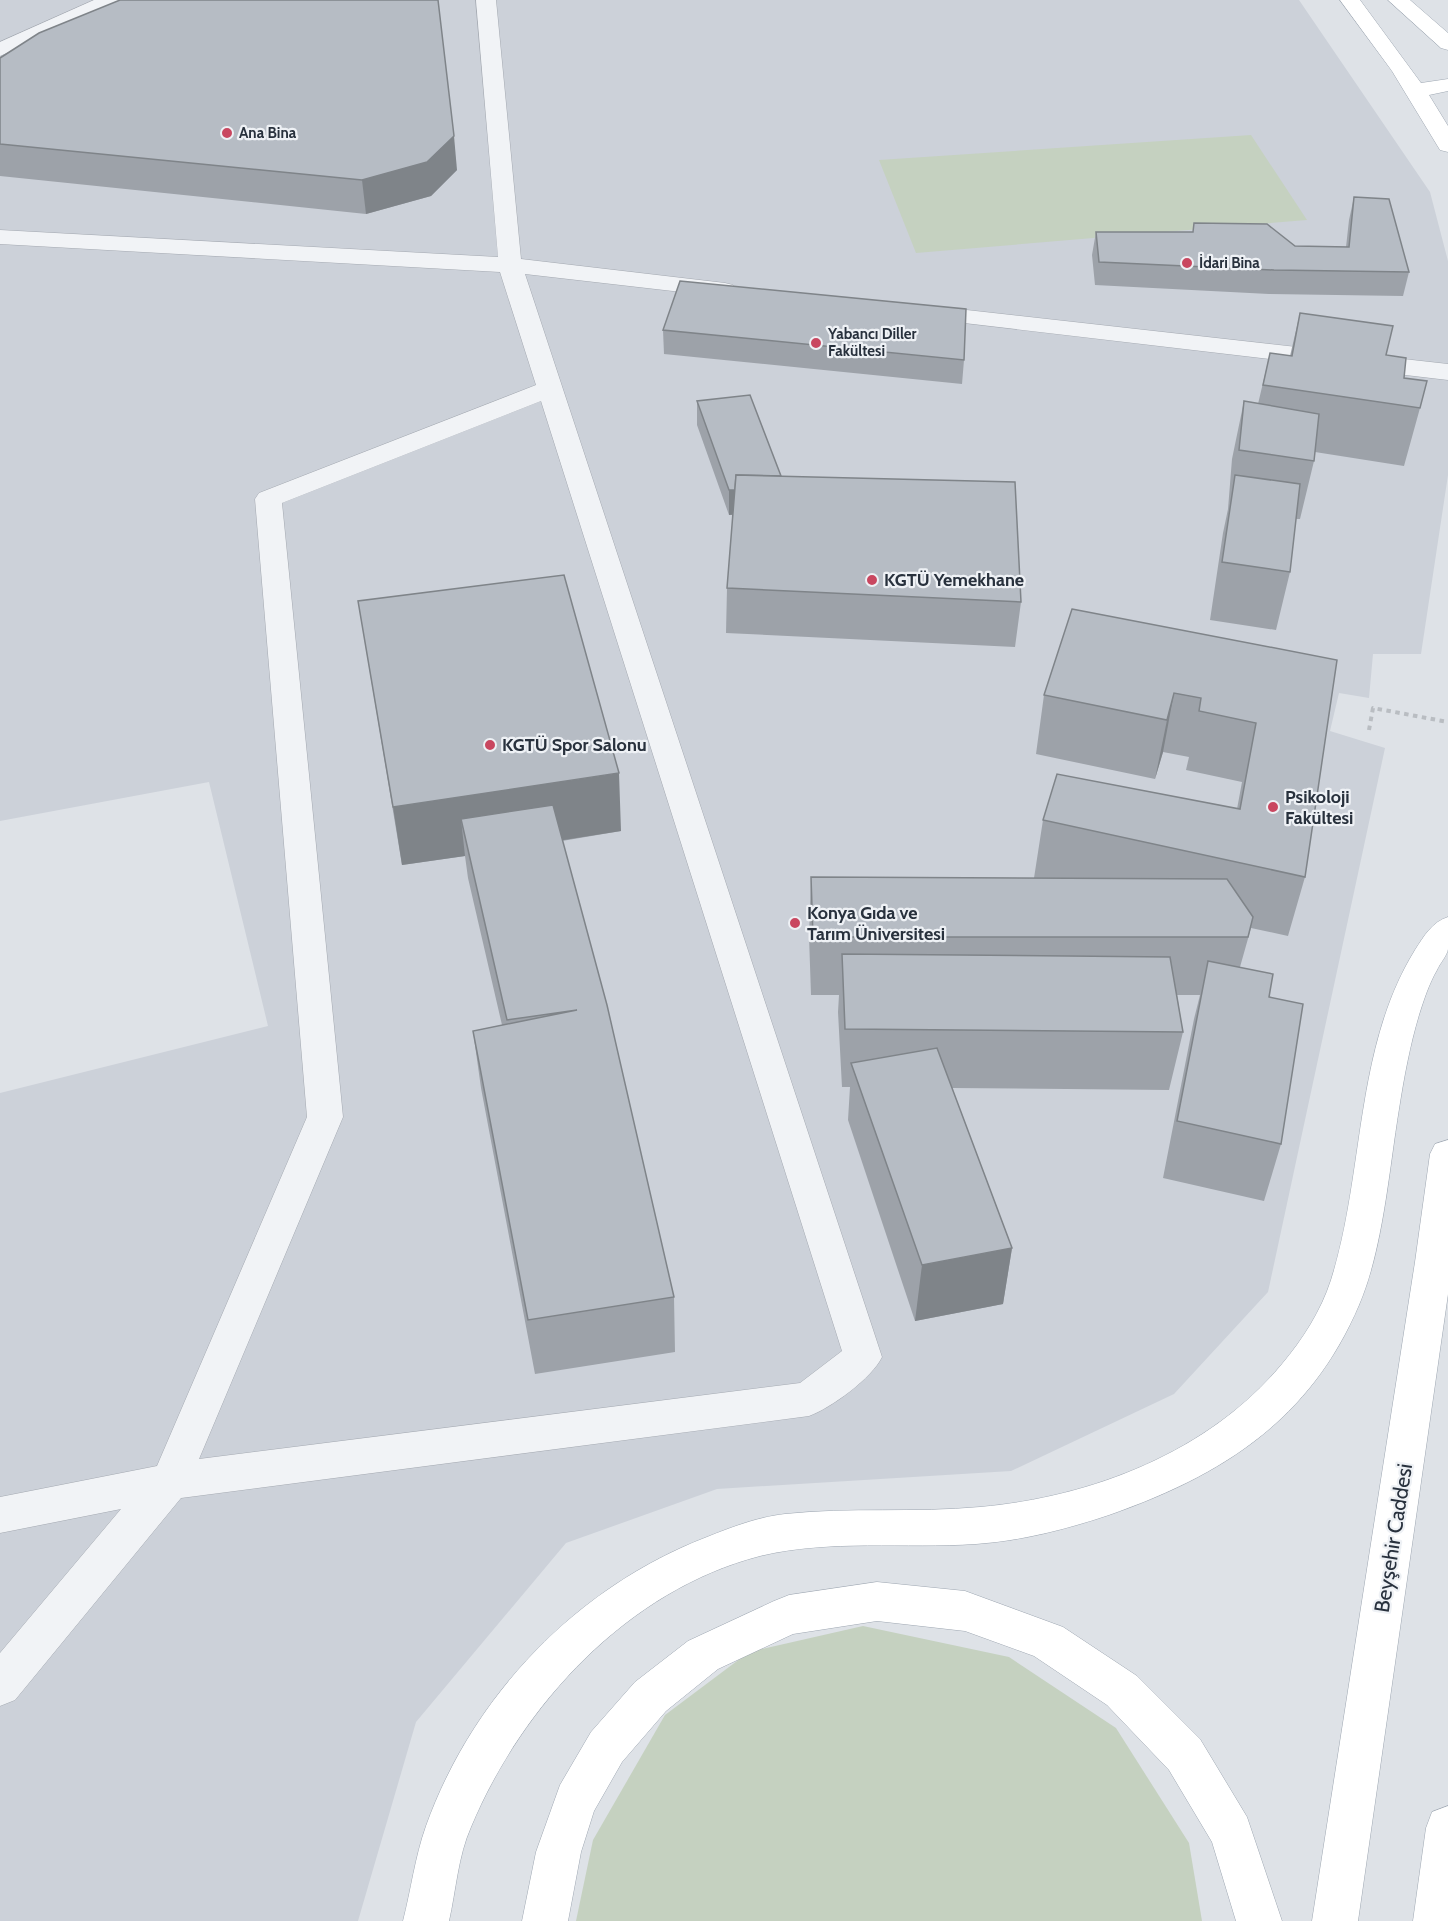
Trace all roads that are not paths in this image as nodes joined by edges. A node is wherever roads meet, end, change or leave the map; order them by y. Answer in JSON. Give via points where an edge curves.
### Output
{"nodes":[{"id":1,"x":111,"y":0,"type":"edge"},
{"id":2,"x":486,"y":0,"type":"edge"},
{"id":3,"x":1350,"y":0,"type":"edge"},
{"id":4,"x":1398,"y":0,"type":"edge"},
{"id":5,"x":1448,"y":44,"type":"edge"},
{"id":6,"x":0,"y":51,"type":"edge"},
{"id":7,"x":1448,"y":85,"type":"edge"},
{"id":8,"x":1418,"y":90,"type":"junction"},
{"id":9,"x":1446,"y":137,"type":"edge"},
{"id":10,"x":0,"y":237,"type":"edge"},
{"id":11,"x":510,"y":265,"type":"junction"},
{"id":12,"x":747,"y":292,"type":"edge"},
{"id":13,"x":902,"y":310,"type":"edge"},
{"id":14,"x":1448,"y":372,"type":"edge"},
{"id":15,"x":550,"y":389,"type":"junction"},
{"id":16,"x":1448,"y":929,"type":"edge"},
{"id":17,"x":1448,"y":1154,"type":"edge"},
{"id":18,"x":170,"y":1481,"type":"junction"},
{"id":19,"x":0,"y":1515,"type":"edge"},
{"id":20,"x":0,"y":1684,"type":"edge"},
{"id":21,"x":1448,"y":1828,"type":"edge"},
{"id":22,"x":426,"y":1921,"type":"edge"},
{"id":23,"x":545,"y":1921,"type":"edge"},
{"id":24,"x":1259,"y":1921,"type":"edge"},
{"id":25,"x":1335,"y":1921,"type":"edge"},
{"id":26,"x":1436,"y":1921,"type":"edge"}],
"edges":[{"from":1,"to":6,"type":"lane"},
{"from":2,"to":11,"type":"lane"},
{"from":3,"to":8,"type":"main road"},
{"from":4,"to":5,"type":"main road"},
{"from":7,"to":8,"type":"main road"},
{"from":8,"to":9,"type":"main road"},
{"from":10,"to":11,"type":"lane"},
{"from":11,"to":12,"type":"lane"},
{"from":11,"to":15,"type":"lane"},
{"from":13,"to":14,"type":"lane"},
{"from":15,"to":18,"type":"lane","via":[[268,499],[325,1117]]},
{"from":15,"to":18,"type":"lane","via":[[863,1357],[809,1400]]},
{"from":16,"to":22,"type":"main road","via":[[1422,965],[1404,1005],[1393,1044],[1348,1287],[1334,1318],[1285,1390],[1246,1426],[1205,1453],[1099,1500],[1044,1516],[988,1525],[777,1534],[725,1548],[672,1571],[621,1602],[568,1644],[525,1694],[483,1754],[448,1826]]},
{"from":17,"to":25,"type":"main road","name":"Beyşehir Caddesi"},
{"from":18,"to":19,"type":"lane"},
{"from":18,"to":20,"type":"lane"},
{"from":21,"to":26,"type":"main road"},
{"from":23,"to":24,"type":"main road","via":[[556,1855],[583,1785],[623,1725],[674,1674],[732,1637],[796,1612],[864,1601],[933,1603],[1001,1620],[1066,1650],[1127,1692],[1179,1747],[1223,1814],[1254,1891]]}]}
